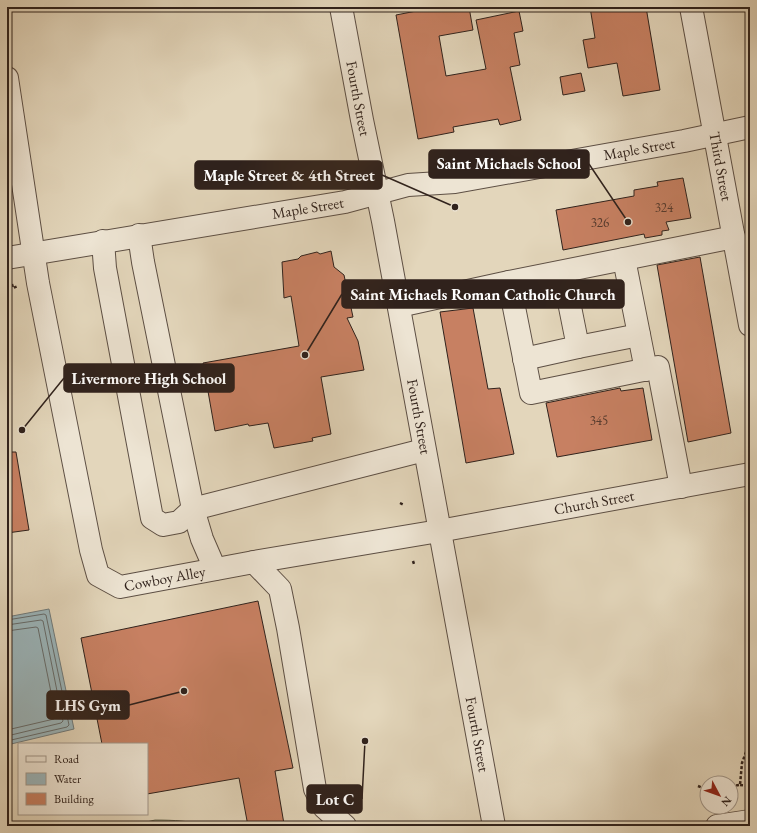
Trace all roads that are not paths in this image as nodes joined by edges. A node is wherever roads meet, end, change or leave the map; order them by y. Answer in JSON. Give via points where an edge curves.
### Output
{"nodes":[{"id":1,"x":341,"y":7,"type":"edge"},
{"id":2,"x":691,"y":7,"type":"edge"},
{"id":3,"x":7,"y":78,"type":"edge"},
{"id":4,"x":750,"y":127,"type":"edge"},
{"id":5,"x":715,"y":134,"type":"junction"},
{"id":6,"x":377,"y":193,"type":"junction"},
{"id":7,"x":139,"y":235,"type":"junction"},
{"id":8,"x":734,"y":237,"type":"junction"},
{"id":9,"x":103,"y":241,"type":"junction"},
{"id":10,"x":33,"y":253,"type":"junction"},
{"id":11,"x":7,"y":258,"type":"edge"},
{"id":12,"x":624,"y":259,"type":"junction"},
{"id":13,"x":563,"y":272,"type":"junction"},
{"id":14,"x":509,"y":282,"type":"junction"},
{"id":15,"x":399,"y":306,"type":"junction"},
{"id":16,"x":750,"y":326,"type":"edge"},
{"id":17,"x":639,"y":335,"type":"junction"},
{"id":18,"x":578,"y":347,"type":"junction"},
{"id":19,"x":524,"y":359,"type":"junction"},
{"id":20,"x":646,"y":370,"type":"junction"},
{"id":21,"x":424,"y":450,"type":"junction"},
{"id":22,"x":750,"y":474,"type":"edge"},
{"id":23,"x":681,"y":487,"type":"junction"},
{"id":24,"x":193,"y":509,"type":"junction"},
{"id":25,"x":439,"y":531,"type":"junction"},
{"id":26,"x":254,"y":562,"type":"junction"},
{"id":27,"x":215,"y":569,"type":"junction"},
{"id":28,"x":750,"y":821,"type":"edge"},
{"id":29,"x":345,"y":826,"type":"edge"},
{"id":30,"x":494,"y":826,"type":"edge"},
{"id":31,"x":717,"y":826,"type":"edge"}],
"edges":[{"from":1,"to":6,"type":"street","name":"Fourth Street"},
{"from":2,"to":5,"type":"street","name":"Third Street"},
{"from":3,"to":10,"type":"street","name":"Cowboy Alley"},
{"from":4,"to":5,"type":"street","name":"Maple Street"},
{"from":5,"to":6,"type":"street","name":"Maple Street","via":[[684,142],[455,182],[408,185]]},
{"from":5,"to":8,"type":"street","name":"Third Street"},
{"from":6,"to":7,"type":"street","name":"Maple Street","via":[[345,202]]},
{"from":6,"to":15,"type":"street","name":"Fourth Street"},
{"from":7,"to":9,"type":"street","name":"Maple Street"},
{"from":7,"to":24,"type":"street"},
{"from":8,"to":12,"type":"street"},
{"from":8,"to":16,"type":"street","name":"Third Street"},
{"from":9,"to":10,"type":"street","name":"Maple Street"},
{"from":9,"to":24,"type":"street","via":[[105,268],[152,518],[163,525],[179,522]]},
{"from":10,"to":11,"type":"street","name":"Maple Street"},
{"from":10,"to":27,"type":"street","name":"Cowboy Alley","via":[[89,542],[98,575],[120,587]]},
{"from":12,"to":13,"type":"street"},
{"from":12,"to":17,"type":"street"},
{"from":13,"to":14,"type":"street"},
{"from":13,"to":18,"type":"street"},
{"from":14,"to":15,"type":"street"},
{"from":14,"to":19,"type":"street"},
{"from":15,"to":21,"type":"street","name":"Fourth Street"},
{"from":17,"to":18,"type":"street"},
{"from":17,"to":20,"type":"street"},
{"from":18,"to":19,"type":"street"},
{"from":19,"to":20,"type":"street","via":[[531,393]]},
{"from":20,"to":23,"type":"street","via":[[658,367]]},
{"from":21,"to":24,"type":"street"},
{"from":21,"to":25,"type":"street","name":"Fourth Street"},
{"from":22,"to":23,"type":"street","name":"Church Street"},
{"from":23,"to":25,"type":"street","name":"Church Street"},
{"from":24,"to":27,"type":"street","via":[[202,540]]},
{"from":25,"to":26,"type":"street","name":"Cowboy Alley"},
{"from":25,"to":30,"type":"street","name":"Fourth Street"},
{"from":26,"to":27,"type":"street","name":"Cowboy Alley"},
{"from":26,"to":29,"type":"street","via":[[280,590],[315,789],[324,807]]},
{"from":28,"to":31,"type":"street"}]}
